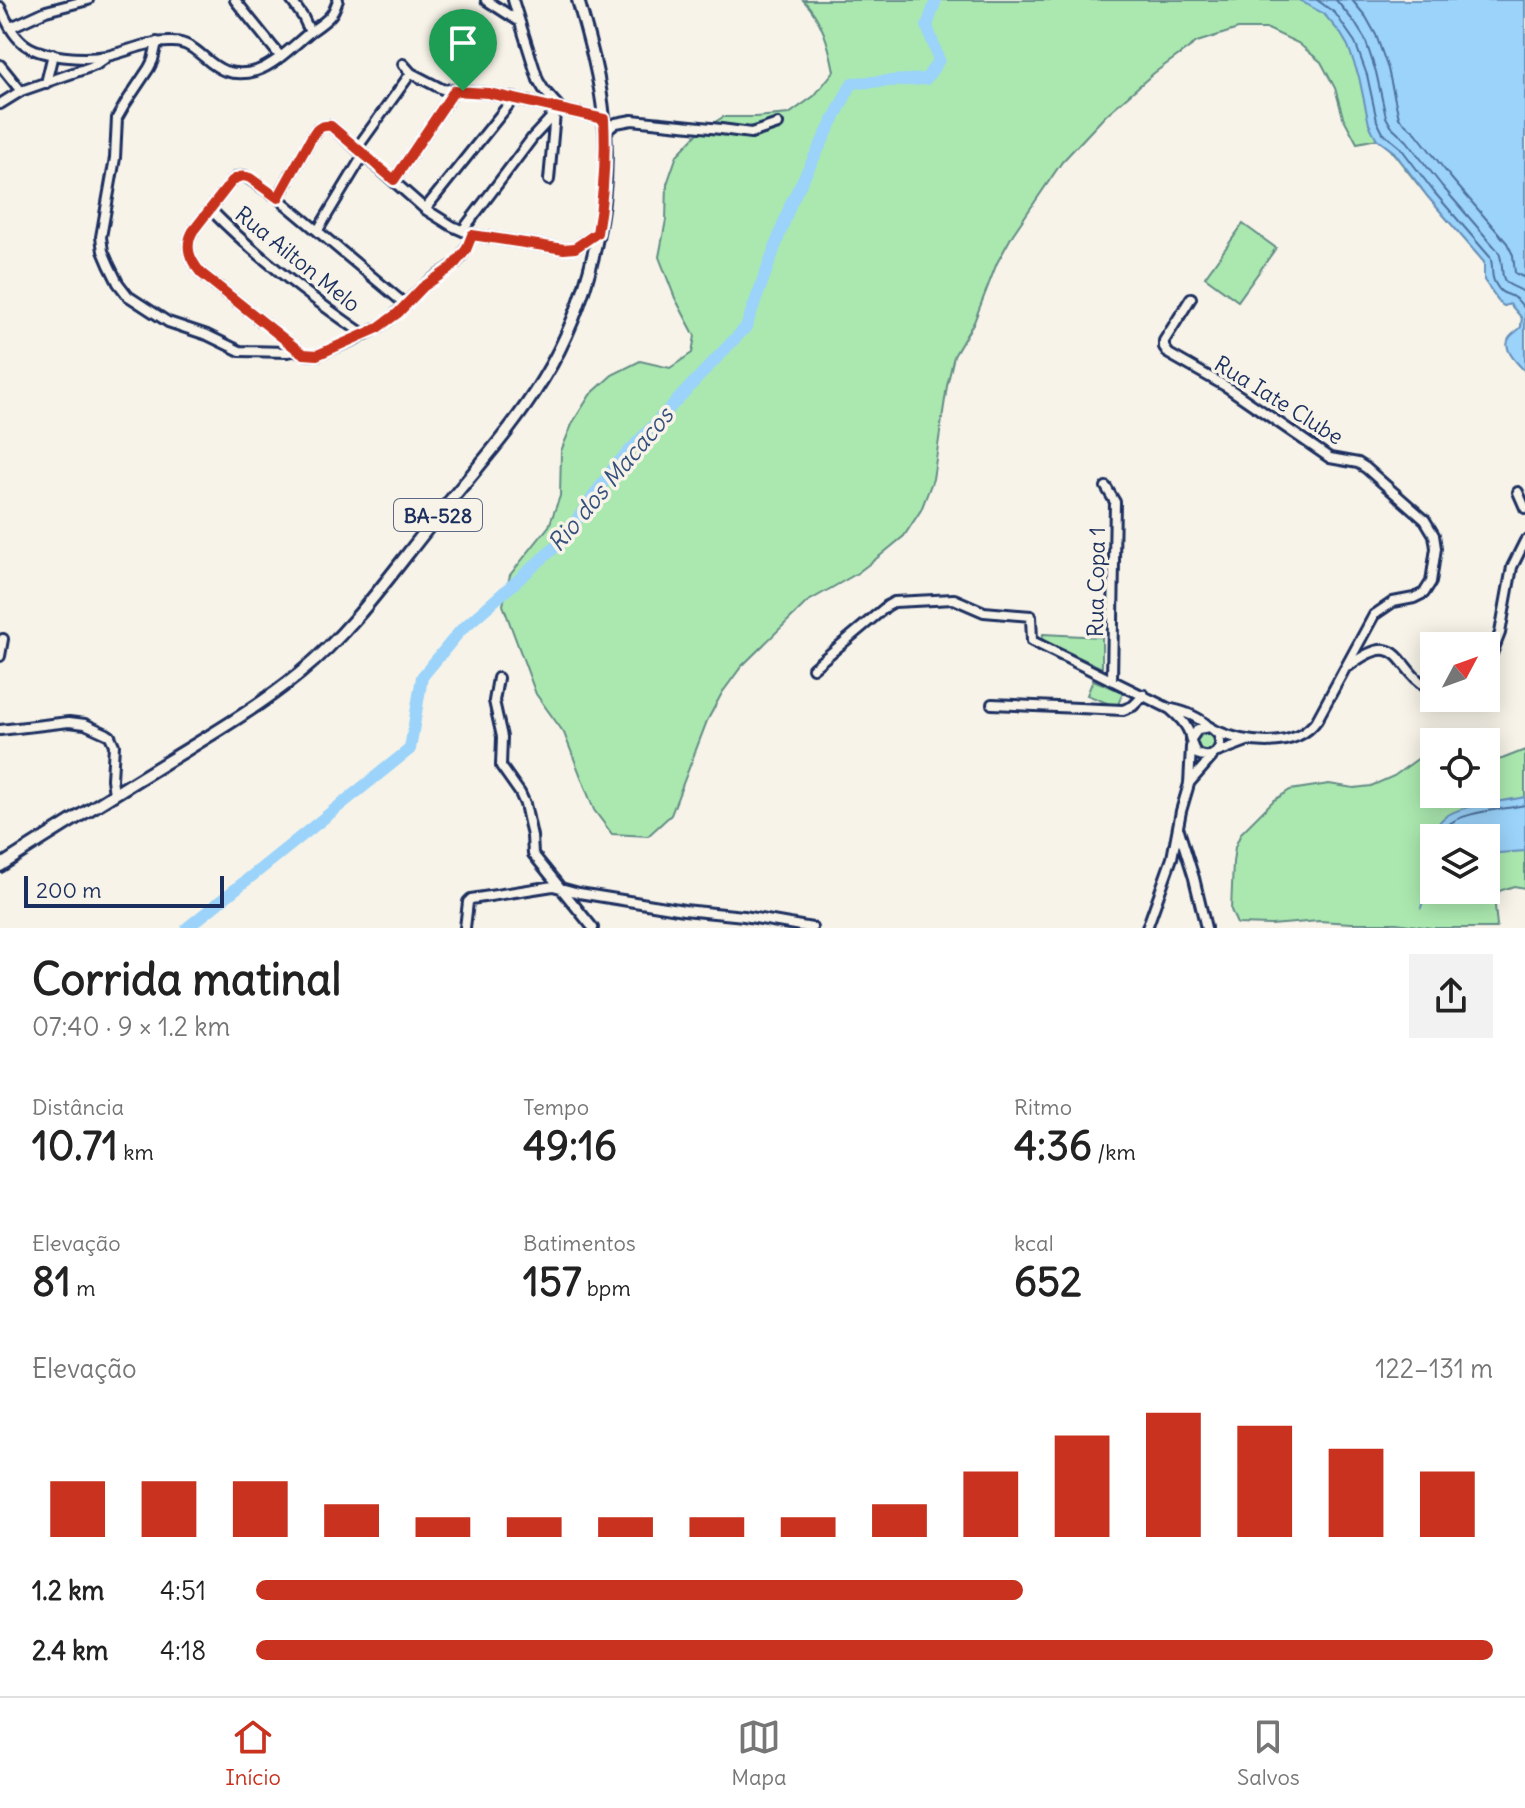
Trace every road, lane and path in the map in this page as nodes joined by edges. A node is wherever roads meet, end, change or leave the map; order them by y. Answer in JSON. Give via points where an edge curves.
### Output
{"nodes":[{"id":1,"x":88,"y":0,"type":"edge"},
{"id":2,"x":235,"y":0,"type":"edge"},
{"id":3,"x":291,"y":0,"type":"edge"},
{"id":4,"x":338,"y":0,"type":"edge"},
{"id":5,"x":486,"y":0,"type":"edge"},
{"id":6,"x":513,"y":0,"type":"edge"},
{"id":7,"x":578,"y":0,"type":"edge"},
{"id":8,"x":0,"y":7,"type":"edge"},
{"id":9,"x":518,"y":20,"type":"junction"},
{"id":10,"x":11,"y":27,"type":"junction"},
{"id":11,"x":310,"y":32,"type":"junction"},
{"id":12,"x":157,"y":42,"type":"junction"},
{"id":13,"x":53,"y":54,"type":"junction"},
{"id":14,"x":108,"y":56,"type":"junction"},
{"id":15,"x":280,"y":56,"type":"junction"},
{"id":16,"x":403,"y":64,"type":"dead end"},
{"id":17,"x":0,"y":65,"type":"edge"},
{"id":18,"x":411,"y":73,"type":"junction"},
{"id":19,"x":46,"y":83,"type":"junction"},
{"id":20,"x":21,"y":91,"type":"junction"},
{"id":21,"x":454,"y":91,"type":"junction"},
{"id":22,"x":514,"y":98,"type":"junction"},
{"id":23,"x":0,"y":104,"type":"edge"},
{"id":24,"x":558,"y":110,"type":"junction"},
{"id":25,"x":604,"y":119,"type":"junction"},
{"id":26,"x":778,"y":124,"type":"dead end"},
{"id":27,"x":605,"y":132,"type":"junction"},
{"id":28,"x":360,"y":151,"type":"junction"},
{"id":29,"x":394,"y":180,"type":"junction"},
{"id":30,"x":549,"y":180,"type":"dead end"},
{"id":31,"x":278,"y":198,"type":"junction"},
{"id":32,"x":425,"y":209,"type":"junction"},
{"id":33,"x":211,"y":210,"type":"junction"},
{"id":34,"x":318,"y":230,"type":"junction"},
{"id":35,"x":468,"y":232,"type":"junction"},
{"id":36,"x":597,"y":233,"type":"junction"},
{"id":37,"x":1191,"y":298,"type":"dead end"},
{"id":38,"x":406,"y":305,"type":"junction"},
{"id":39,"x":365,"y":335,"type":"junction"},
{"id":40,"x":298,"y":350,"type":"junction"},
{"id":41,"x":1106,"y":487,"type":"dead end"},
{"id":42,"x":1518,"y":492,"type":"dead end"},
{"id":43,"x":1525,"y":508,"type":"edge"},
{"id":44,"x":1525,"y":541,"type":"edge"},
{"id":45,"x":1500,"y":633,"type":"edge"},
{"id":46,"x":3,"y":639,"type":"dead end"},
{"id":47,"x":0,"y":656,"type":"edge"},
{"id":48,"x":813,"y":668,"type":"dead end"},
{"id":49,"x":1345,"y":669,"type":"junction"},
{"id":50,"x":498,"y":678,"type":"dead end"},
{"id":51,"x":1112,"y":680,"type":"junction"},
{"id":52,"x":1420,"y":680,"type":"edge"},
{"id":53,"x":1144,"y":695,"type":"junction"},
{"id":54,"x":992,"y":704,"type":"dead end"},
{"id":55,"x":1170,"y":709,"type":"junction"},
{"id":56,"x":1212,"y":728,"type":"junction"},
{"id":57,"x":0,"y":730,"type":"edge"},
{"id":58,"x":1247,"y":741,"type":"junction"},
{"id":59,"x":1191,"y":742,"type":"junction"},
{"id":60,"x":1214,"y":754,"type":"junction"},
{"id":61,"x":1189,"y":784,"type":"junction"},
{"id":62,"x":114,"y":794,"type":"junction"},
{"id":63,"x":1178,"y":825,"type":"junction"},
{"id":64,"x":0,"y":866,"type":"edge"},
{"id":65,"x":563,"y":888,"type":"junction"},
{"id":66,"x":465,"y":928,"type":"edge"},
{"id":67,"x":593,"y":928,"type":"edge"},
{"id":68,"x":812,"y":928,"type":"edge"},
{"id":69,"x":1147,"y":928,"type":"edge"},
{"id":70,"x":1206,"y":928,"type":"edge"}],
"edges":[{"from":1,"to":10,"type":"street"},
{"from":2,"to":15,"type":"street"},
{"from":3,"to":11,"type":"street"},
{"from":4,"to":11,"type":"street","via":[[329,18]]},
{"from":5,"to":9,"type":"street"},
{"from":6,"to":9,"type":"street"},
{"from":7,"to":25,"type":"main road","number":"BA-528","via":[[595,57]]},
{"from":8,"to":10,"type":"street"},
{"from":9,"to":24,"type":"street","via":[[538,80]]},
{"from":10,"to":13,"type":"street","via":[[26,45]]},
{"from":11,"to":15,"type":"street"},
{"from":12,"to":14,"type":"street"},
{"from":12,"to":15,"type":"street","via":[[188,44],[220,69],[239,73],[257,71]]},
{"from":12,"to":40,"type":"street","via":[[149,68],[117,118],[101,237],[109,265],[128,296],[168,322],[240,351]]},
{"from":13,"to":14,"type":"street"},
{"from":13,"to":19,"type":"street"},
{"from":14,"to":19,"type":"street"},
{"from":16,"to":18,"type":"street"},
{"from":17,"to":20,"type":"street"},
{"from":18,"to":21,"type":"street"},
{"from":18,"to":28,"type":"street"},
{"from":19,"to":20,"type":"street"},
{"from":20,"to":23,"type":"street"},
{"from":21,"to":22,"type":"street"},
{"from":21,"to":29,"type":"street"},
{"from":22,"to":24,"type":"street"},
{"from":22,"to":32,"type":"street"},
{"from":24,"to":25,"type":"street"},
{"from":24,"to":30,"type":"street"},
{"from":24,"to":35,"type":"street","name":"Rua Ailton Melo","via":[[533,137]]},
{"from":25,"to":27,"type":"main road","number":"BA-528"},
{"from":26,"to":27,"type":"street","via":[[751,133],[632,120]]},
{"from":27,"to":36,"type":"main road","number":"BA-528"},
{"from":28,"to":29,"type":"street"},
{"from":28,"to":31,"type":"street","via":[[331,126],[322,126]]},
{"from":28,"to":34,"type":"street"},
{"from":29,"to":32,"type":"street"},
{"from":31,"to":33,"type":"street","name":"Rua Ailton Melo","via":[[250,178],[237,177]]},
{"from":31,"to":34,"type":"street"},
{"from":32,"to":35,"type":"street"},
{"from":33,"to":39,"type":"street","name":"Rua Ailton Melo","via":[[234,234]]},
{"from":33,"to":40,"type":"street","name":"Rua Ailton Melo","via":[[188,239],[194,264]]},
{"from":34,"to":38,"type":"street"},
{"from":35,"to":36,"type":"street","via":[[564,249]]},
{"from":35,"to":38,"type":"street","name":"Rua Ailton Melo","via":[[459,260]]},
{"from":36,"to":62,"type":"main road","number":"BA-528","via":[[583,293],[543,379],[348,625],[285,684]]},
{"from":37,"to":49,"type":"street","name":"Rua Iate Clube","via":[[1164,341],[1169,354],[1330,458],[1366,468],[1410,505],[1434,535],[1428,588],[1374,615]]},
{"from":38,"to":39,"type":"street","name":"Rua Ailton Melo"},
{"from":39,"to":40,"type":"street","name":"Rua Ailton Melo","via":[[317,355]]},
{"from":41,"to":51,"type":"street","name":"Rua Copa 1","via":[[1115,502]]},
{"from":42,"to":43,"type":"street"},
{"from":44,"to":45,"type":"street","via":[[1512,567]]},
{"from":46,"to":47,"type":"street"},
{"from":48,"to":51,"type":"street","name":"Rua Copa 1","via":[[894,602],[954,599],[984,612],[1031,616],[1032,641]]},
{"from":49,"to":52,"type":"street","via":[[1366,653],[1389,651]]},
{"from":49,"to":58,"type":"street","name":"Rua Iate Clube","via":[[1306,733],[1286,740]]},
{"from":50,"to":65,"type":"street","via":[[494,701],[502,737],[501,766],[525,804],[535,858]]},
{"from":51,"to":53,"type":"street","name":"Rua Copa 1"},
{"from":53,"to":54,"type":"street","via":[[1123,710]]},
{"from":53,"to":55,"type":"street","name":"Rua Copa 1"},
{"from":55,"to":56,"type":"street","name":"Rua Copa 1"},
{"from":55,"to":59,"type":"street","name":"Rua Copa 1","via":[[1184,722]]},
{"from":56,"to":58,"type":"street","name":"Rua Copa 1"},
{"from":56,"to":59,"type":"street","via":[[1198,729]]},
{"from":56,"to":60,"type":"street","via":[[1221,744]]},
{"from":57,"to":62,"type":"street","via":[[69,722],[107,734],[114,745]]},
{"from":58,"to":60,"type":"street"},
{"from":59,"to":60,"type":"street","via":[[1197,754]]},
{"from":59,"to":61,"type":"street"},
{"from":60,"to":61,"type":"street"},
{"from":61,"to":63,"type":"street"},
{"from":62,"to":64,"type":"main road","number":"BA-528"},
{"from":63,"to":69,"type":"street"},
{"from":63,"to":70,"type":"street"},
{"from":65,"to":66,"type":"street","via":[[471,899]]},
{"from":65,"to":67,"type":"street"},
{"from":65,"to":68,"type":"street"}]}
